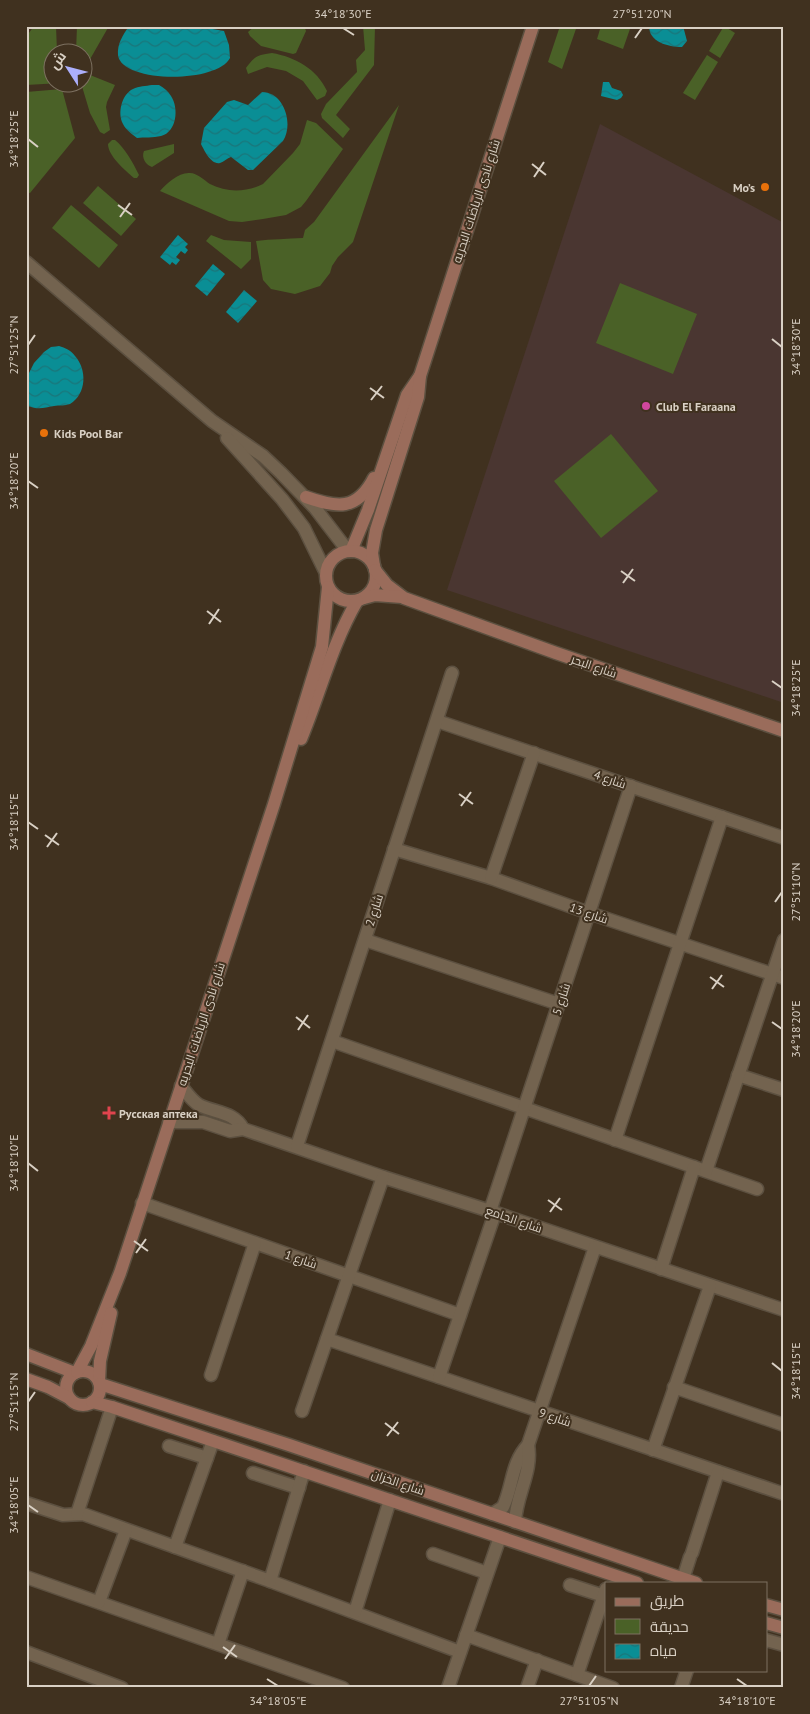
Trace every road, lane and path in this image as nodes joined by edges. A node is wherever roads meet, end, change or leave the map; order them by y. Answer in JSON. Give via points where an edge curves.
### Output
{"nodes":[{"id":1,"x":533,"y":26,"type":"edge"},
{"id":2,"x":26,"y":262,"type":"edge"},
{"id":3,"x":420,"y":376,"type":"junction"},
{"id":4,"x":212,"y":421,"type":"junction"},
{"id":5,"x":388,"y":451,"type":"junction"},
{"id":6,"x":306,"y":497,"type":"junction"},
{"id":7,"x":349,"y":551,"type":"junction"},
{"id":8,"x":375,"y":568,"type":"junction"},
{"id":9,"x":326,"y":573,"type":"junction"},
{"id":10,"x":328,"y":587,"type":"junction"},
{"id":11,"x":404,"y":598,"type":"junction"},
{"id":12,"x":361,"y":599,"type":"junction"},
{"id":13,"x":452,"y":673,"type":"dead end"},
{"id":14,"x":437,"y":720,"type":"junction"},
{"id":15,"x":784,"y":731,"type":"edge"},
{"id":16,"x":534,"y":753,"type":"junction"},
{"id":17,"x":632,"y":786,"type":"junction"},
{"id":18,"x":274,"y":804,"type":"junction"},
{"id":19,"x":722,"y":817,"type":"junction"},
{"id":20,"x":784,"y":838,"type":"edge"},
{"id":21,"x":394,"y":849,"type":"junction"},
{"id":22,"x":492,"y":878,"type":"junction"},
{"id":23,"x":589,"y":913,"type":"junction"},
{"id":24,"x":365,"y":940,"type":"junction"},
{"id":25,"x":784,"y":940,"type":"edge"},
{"id":26,"x":680,"y":944,"type":"junction"},
{"id":27,"x":778,"y":976,"type":"edge"},
{"id":28,"x":559,"y":1004,"type":"junction"},
{"id":29,"x":332,"y":1041,"type":"junction"},
{"id":30,"x":738,"y":1075,"type":"junction"},
{"id":31,"x":180,"y":1086,"type":"junction"},
{"id":32,"x":784,"y":1090,"type":"edge"},
{"id":33,"x":524,"y":1108,"type":"junction"},
{"id":34,"x":168,"y":1122,"type":"junction"},
{"id":35,"x":243,"y":1129,"type":"junction"},
{"id":36,"x":615,"y":1140,"type":"junction"},
{"id":37,"x":297,"y":1146,"type":"junction"},
{"id":38,"x":700,"y":1169,"type":"junction"},
{"id":39,"x":383,"y":1177,"type":"junction"},
{"id":40,"x":757,"y":1189,"type":"dead end"},
{"id":41,"x":142,"y":1203,"type":"junction"},
{"id":42,"x":492,"y":1212,"type":"junction"},
{"id":43,"x":255,"y":1242,"type":"junction"},
{"id":44,"x":595,"y":1247,"type":"junction"},
{"id":45,"x":661,"y":1269,"type":"junction"},
{"id":46,"x":120,"y":1273,"type":"junction"},
{"id":47,"x":349,"y":1276,"type":"junction"},
{"id":48,"x":710,"y":1286,"type":"junction"},
{"id":49,"x":784,"y":1310,"type":"edge"},
{"id":50,"x":460,"y":1315,"type":"junction"},
{"id":51,"x":327,"y":1339,"type":"junction"},
{"id":52,"x":26,"y":1354,"type":"edge"},
{"id":53,"x":76,"y":1372,"type":"junction"},
{"id":54,"x":211,"y":1375,"type":"dead end"},
{"id":55,"x":439,"y":1377,"type":"junction"},
{"id":56,"x":26,"y":1379,"type":"edge"},
{"id":57,"x":99,"y":1383,"type":"junction"},
{"id":58,"x":674,"y":1387,"type":"junction"},
{"id":59,"x":70,"y":1398,"type":"junction"},
{"id":60,"x":92,"y":1402,"type":"junction"},
{"id":61,"x":112,"y":1407,"type":"junction"},
{"id":62,"x":302,"y":1411,"type":"dead end"},
{"id":63,"x":540,"y":1411,"type":"junction"},
{"id":64,"x":784,"y":1425,"type":"edge"},
{"id":65,"x":213,"y":1441,"type":"junction"},
{"id":66,"x":528,"y":1445,"type":"junction"},
{"id":67,"x":169,"y":1446,"type":"dead end"},
{"id":68,"x":653,"y":1450,"type":"junction"},
{"id":69,"x":207,"y":1458,"type":"junction"},
{"id":70,"x":304,"y":1471,"type":"junction"},
{"id":71,"x":718,"y":1472,"type":"junction"},
{"id":72,"x":253,"y":1473,"type":"dead end"},
{"id":73,"x":299,"y":1488,"type":"junction"},
{"id":74,"x":784,"y":1494,"type":"edge"},
{"id":75,"x":390,"y":1500,"type":"junction"},
{"id":76,"x":26,"y":1503,"type":"edge"},
{"id":77,"x":78,"y":1514,"type":"junction"},
{"id":78,"x":492,"y":1514,"type":"junction"},
{"id":79,"x":515,"y":1522,"type":"junction"},
{"id":80,"x":126,"y":1530,"type":"junction"},
{"id":81,"x":500,"y":1537,"type":"junction"},
{"id":82,"x":175,"y":1547,"type":"junction"},
{"id":83,"x":433,"y":1554,"type":"dead end"},
{"id":84,"x":243,"y":1571,"type":"junction"},
{"id":85,"x":487,"y":1573,"type":"junction"},
{"id":86,"x":26,"y":1577,"type":"edge"},
{"id":87,"x":610,"y":1579,"type":"edge"},
{"id":88,"x":683,"y":1579,"type":"junction"},
{"id":89,"x":270,"y":1581,"type":"junction"},
{"id":90,"x":630,"y":1582,"type":"edge"},
{"id":91,"x":693,"y":1582,"type":"edge"},
{"id":92,"x":570,"y":1584,"type":"dead end"},
{"id":93,"x":605,"y":1593,"type":"edge"},
{"id":94,"x":99,"y":1602,"type":"junction"},
{"id":95,"x":768,"y":1606,"type":"edge"},
{"id":96,"x":784,"y":1610,"type":"edge"},
{"id":97,"x":355,"y":1612,"type":"junction"},
{"id":98,"x":768,"y":1623,"type":"edge"},
{"id":99,"x":784,"y":1628,"type":"edge"},
{"id":100,"x":466,"y":1634,"type":"junction"},
{"id":101,"x":768,"y":1641,"type":"edge"},
{"id":102,"x":218,"y":1644,"type":"junction"},
{"id":103,"x":784,"y":1645,"type":"edge"},
{"id":104,"x":26,"y":1652,"type":"edge"},
{"id":105,"x":460,"y":1652,"type":"junction"},
{"id":106,"x":537,"y":1660,"type":"junction"},
{"id":107,"x":686,"y":1672,"type":"edge"},
{"id":108,"x":577,"y":1675,"type":"junction"},
{"id":109,"x":89,"y":1682,"type":"edge"},
{"id":110,"x":122,"y":1688,"type":"edge"},
{"id":111,"x":343,"y":1688,"type":"edge"},
{"id":112,"x":448,"y":1688,"type":"edge"},
{"id":113,"x":527,"y":1688,"type":"edge"},
{"id":114,"x":613,"y":1688,"type":"edge"},
{"id":115,"x":681,"y":1688,"type":"edge"}],
"edges":[{"from":1,"to":3,"type":"main road","name":"شارع نادى الرياضات البحريه"},
{"from":2,"to":4,"type":"street"},
{"from":3,"to":5,"type":"main road","name":"شارع نادى الرياضات البحريه","via":[[407,395]]},
{"from":3,"to":8,"type":"main road","name":"شارع نادى الرياضات البحريه","via":[[418,397],[376,530],[372,553]]},
{"from":4,"to":6,"type":"street","via":[[263,456]]},
{"from":4,"to":9,"type":"street","via":[[304,528]]},
{"from":5,"to":6,"type":"main road","via":[[364,495],[355,502],[334,505]]},
{"from":5,"to":7,"type":"main road","name":"شارع نادى الرياضات البحريه","via":[[368,510]]},
{"from":6,"to":7,"type":"street"},
{"from":7,"to":8,"type":"main road","via":[[364,555]]},
{"from":7,"to":9,"type":"main road","via":[[336,556]]},
{"from":8,"to":11,"type":"main road","name":"شارع البحر","via":[[387,585]]},
{"from":8,"to":12,"type":"main road","via":[[373,589]]},
{"from":9,"to":10,"type":"main road"},
{"from":10,"to":12,"type":"main road","via":[[337,598],[350,602]]},
{"from":10,"to":18,"type":"main road","name":"شارع نادى الرياضات البحريه","via":[[322,647]]},
{"from":11,"to":12,"type":"main road","name":"شارع البحر","via":[[375,596]]},
{"from":11,"to":15,"type":"main road","name":"شارع البحر"},
{"from":12,"to":18,"type":"main road","name":"شارع نادى الرياضات البحريه","via":[[338,639]]},
{"from":13,"to":14,"type":"street","name":"شارع 2"},
{"from":14,"to":16,"type":"street","name":"شارع 4"},
{"from":14,"to":21,"type":"street","name":"شارع 2"},
{"from":16,"to":17,"type":"street","name":"شارع 4"},
{"from":16,"to":22,"type":"street"},
{"from":17,"to":19,"type":"street","name":"شارع 4"},
{"from":17,"to":23,"type":"street","name":"شارع 5"},
{"from":18,"to":31,"type":"main road","name":"شارع نادى الرياضات البحريه"},
{"from":19,"to":20,"type":"street","name":"شارع 4"},
{"from":19,"to":26,"type":"street"},
{"from":21,"to":22,"type":"street","name":"شارع 13"},
{"from":21,"to":24,"type":"street","name":"شارع 2"},
{"from":22,"to":23,"type":"street","name":"شارع 13"},
{"from":23,"to":26,"type":"street","name":"شارع 13"},
{"from":23,"to":28,"type":"street","name":"شارع 5"},
{"from":24,"to":28,"type":"street"},
{"from":24,"to":29,"type":"street","name":"شارع 2"},
{"from":25,"to":27,"type":"street"},
{"from":26,"to":27,"type":"street","name":"شارع 13"},
{"from":26,"to":36,"type":"street"},
{"from":27,"to":30,"type":"street"},
{"from":28,"to":33,"type":"street","name":"شارع 5"},
{"from":29,"to":33,"type":"street"},
{"from":29,"to":37,"type":"street","name":"شارع 2"},
{"from":30,"to":32,"type":"street"},
{"from":30,"to":38,"type":"street"},
{"from":31,"to":34,"type":"main road","name":"شارع نادى الرياضات البحريه"},
{"from":31,"to":35,"type":"street","name":"شارع الجامع","via":[[196,1104],[232,1117]]},
{"from":33,"to":36,"type":"street"},
{"from":33,"to":42,"type":"street","name":"شارع 5"},
{"from":34,"to":35,"type":"street","name":"شارع الجامع","via":[[202,1122],[230,1131]]},
{"from":34,"to":41,"type":"main road","name":"شارع نادى الرياضات البحريه"},
{"from":35,"to":37,"type":"street","name":"شارع الجامع"},
{"from":36,"to":38,"type":"street"},
{"from":37,"to":39,"type":"street","name":"شارع الجامع"},
{"from":38,"to":40,"type":"street"},
{"from":38,"to":45,"type":"street"},
{"from":39,"to":42,"type":"street","name":"شارع الجامع"},
{"from":39,"to":47,"type":"street"},
{"from":41,"to":43,"type":"street","name":"شارع 1"},
{"from":41,"to":46,"type":"main road","name":"شارع نادى الرياضات البحريه"},
{"from":42,"to":44,"type":"street","name":"شارع الجامع"},
{"from":42,"to":50,"type":"street","name":"شارع 5"},
{"from":43,"to":47,"type":"street","name":"شارع 1"},
{"from":43,"to":54,"type":"street"},
{"from":44,"to":45,"type":"street","name":"شارع الجامع"},
{"from":44,"to":63,"type":"street"},
{"from":45,"to":48,"type":"street","name":"شارع الجامع"},
{"from":46,"to":53,"type":"main road","name":"شارع نادى الرياضات البحريه","via":[[91,1346]]},
{"from":46,"to":57,"type":"main road","name":"شارع نادى الرياضات البحريه","via":[[102,1350]]},
{"from":47,"to":50,"type":"street","name":"شارع 1"},
{"from":47,"to":51,"type":"street"},
{"from":48,"to":49,"type":"street","name":"شارع الجامع"},
{"from":48,"to":58,"type":"street"},
{"from":50,"to":55,"type":"street","name":"شارع 5"},
{"from":51,"to":55,"type":"street","name":"شارع 9"},
{"from":51,"to":62,"type":"street"},
{"from":52,"to":53,"type":"main road"},
{"from":53,"to":57,"type":"main road","via":[[88,1371]]},
{"from":53,"to":59,"type":"main road","via":[[66,1386]]},
{"from":55,"to":63,"type":"street","name":"شارع 9"},
{"from":56,"to":59,"type":"main road"},
{"from":57,"to":60,"type":"main road","via":[[99,1394]]},
{"from":57,"to":78,"type":"main road","name":"شارع الخزان"},
{"from":58,"to":64,"type":"street"},
{"from":58,"to":68,"type":"street"},
{"from":59,"to":60,"type":"main road","via":[[82,1405]]},
{"from":60,"to":61,"type":"main road","name":"شارع الخزان"},
{"from":61,"to":65,"type":"main road","name":"شارع الخزان"},
{"from":61,"to":77,"type":"street"},
{"from":63,"to":66,"type":"street"},
{"from":63,"to":68,"type":"street","name":"شارع 9"},
{"from":65,"to":69,"type":"street"},
{"from":65,"to":70,"type":"main road","name":"شارع الخزان"},
{"from":66,"to":78,"type":"street","via":[[515,1465],[503,1507]]},
{"from":66,"to":79,"type":"street","via":[[529,1465],[518,1497]]},
{"from":67,"to":69,"type":"street"},
{"from":68,"to":71,"type":"street","name":"شارع 9"},
{"from":69,"to":82,"type":"street"},
{"from":70,"to":73,"type":"street"},
{"from":70,"to":75,"type":"main road","name":"شارع الخزان"},
{"from":71,"to":74,"type":"street","name":"شارع 9"},
{"from":71,"to":88,"type":"street"},
{"from":72,"to":73,"type":"street"},
{"from":73,"to":89,"type":"street"},
{"from":75,"to":81,"type":"main road","name":"شارع الخزان"},
{"from":75,"to":97,"type":"street"},
{"from":76,"to":77,"type":"street","via":[[63,1515]]},
{"from":77,"to":80,"type":"street"},
{"from":78,"to":79,"type":"main road","name":"شارع الخزان"},
{"from":79,"to":88,"type":"main road","name":"شارع الخزان"},
{"from":80,"to":82,"type":"street"},
{"from":80,"to":94,"type":"street"},
{"from":81,"to":85,"type":"street"},
{"from":81,"to":87,"type":"main road","name":"شارع الخزان"},
{"from":82,"to":84,"type":"street"},
{"from":83,"to":85,"type":"street"},
{"from":84,"to":89,"type":"street"},
{"from":84,"to":102,"type":"street"},
{"from":85,"to":100,"type":"street"},
{"from":86,"to":94,"type":"street"},
{"from":87,"to":90,"type":"main road","name":"شارع الخزان"},
{"from":88,"to":91,"type":"main road","name":"شارع الخزان"},
{"from":89,"to":97,"type":"street"},
{"from":92,"to":93,"type":"street"},
{"from":93,"to":108,"type":"street"},
{"from":94,"to":102,"type":"street"},
{"from":95,"to":96,"type":"main road"},
{"from":97,"to":105,"type":"street"},
{"from":98,"to":99,"type":"main road"},
{"from":100,"to":105,"type":"street"},
{"from":100,"to":106,"type":"street"},
{"from":101,"to":103,"type":"street"},
{"from":102,"to":111,"type":"street"},
{"from":104,"to":109,"type":"street"},
{"from":105,"to":112,"type":"street"},
{"from":106,"to":108,"type":"street"},
{"from":106,"to":113,"type":"street"},
{"from":107,"to":115,"type":"street"},
{"from":108,"to":114,"type":"street"},
{"from":109,"to":110,"type":"street"}]}
